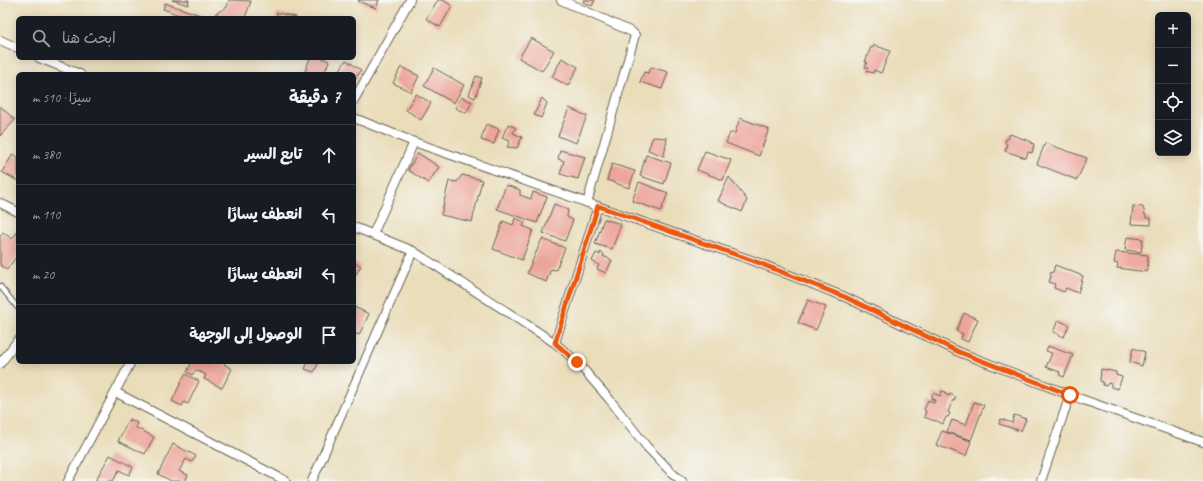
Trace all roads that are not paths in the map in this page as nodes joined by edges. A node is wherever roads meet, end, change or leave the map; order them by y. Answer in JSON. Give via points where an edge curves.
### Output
{"nodes":[{"id":1,"x":410,"y":0,"type":"edge"},
{"id":2,"x":561,"y":0,"type":"edge"},
{"id":3,"x":0,"y":40,"type":"edge"},
{"id":4,"x":16,"y":47,"type":"edge"},
{"id":5,"x":44,"y":60,"type":"edge"},
{"id":6,"x":75,"y":72,"type":"edge"},
{"id":7,"x":356,"y":96,"type":"edge"},
{"id":8,"x":356,"y":119,"type":"edge"},
{"id":9,"x":414,"y":142,"type":"junction"},
{"id":10,"x":0,"y":203,"type":"edge"},
{"id":11,"x":588,"y":203,"type":"junction"},
{"id":12,"x":598,"y":206,"type":"junction"},
{"id":13,"x":16,"y":211,"type":"edge"},
{"id":14,"x":356,"y":227,"type":"edge"},
{"id":15,"x":373,"y":234,"type":"junction"},
{"id":16,"x":413,"y":252,"type":"junction"},
{"id":17,"x":0,"y":286,"type":"edge"},
{"id":18,"x":16,"y":306,"type":"edge"},
{"id":19,"x":16,"y":343,"type":"edge"},
{"id":20,"x":555,"y":343,"type":"junction"},
{"id":21,"x":0,"y":364,"type":"edge"},
{"id":22,"x":130,"y":364,"type":"edge"},
{"id":23,"x":115,"y":392,"type":"junction"},
{"id":24,"x":1070,"y":395,"type":"junction"},
{"id":25,"x":1203,"y":442,"type":"edge"},
{"id":26,"x":68,"y":481,"type":"edge"},
{"id":27,"x":286,"y":481,"type":"edge"},
{"id":28,"x":312,"y":481,"type":"edge"},
{"id":29,"x":682,"y":481,"type":"edge"},
{"id":30,"x":1041,"y":481,"type":"edge"}],
"edges":[{"from":1,"to":7,"type":"street"},
{"from":2,"to":11,"type":"street","via":[[635,35]]},
{"from":3,"to":4,"type":"street"},
{"from":5,"to":6,"type":"street"},
{"from":8,"to":9,"type":"street"},
{"from":9,"to":11,"type":"street"},
{"from":9,"to":15,"type":"street"},
{"from":10,"to":13,"type":"street"},
{"from":11,"to":12,"type":"street"},
{"from":12,"to":20,"type":"street"},
{"from":12,"to":24,"type":"street","via":[[754,261],[838,294],[959,352]]},
{"from":14,"to":15,"type":"street"},
{"from":15,"to":16,"type":"street"},
{"from":16,"to":20,"type":"street"},
{"from":16,"to":28,"type":"street"},
{"from":17,"to":18,"type":"lane"},
{"from":19,"to":21,"type":"street"},
{"from":20,"to":29,"type":"street","via":[[577,362],[647,447]]},
{"from":22,"to":23,"type":"street"},
{"from":23,"to":26,"type":"street"},
{"from":23,"to":27,"type":"street"},
{"from":24,"to":25,"type":"street"},
{"from":24,"to":30,"type":"street"}]}
